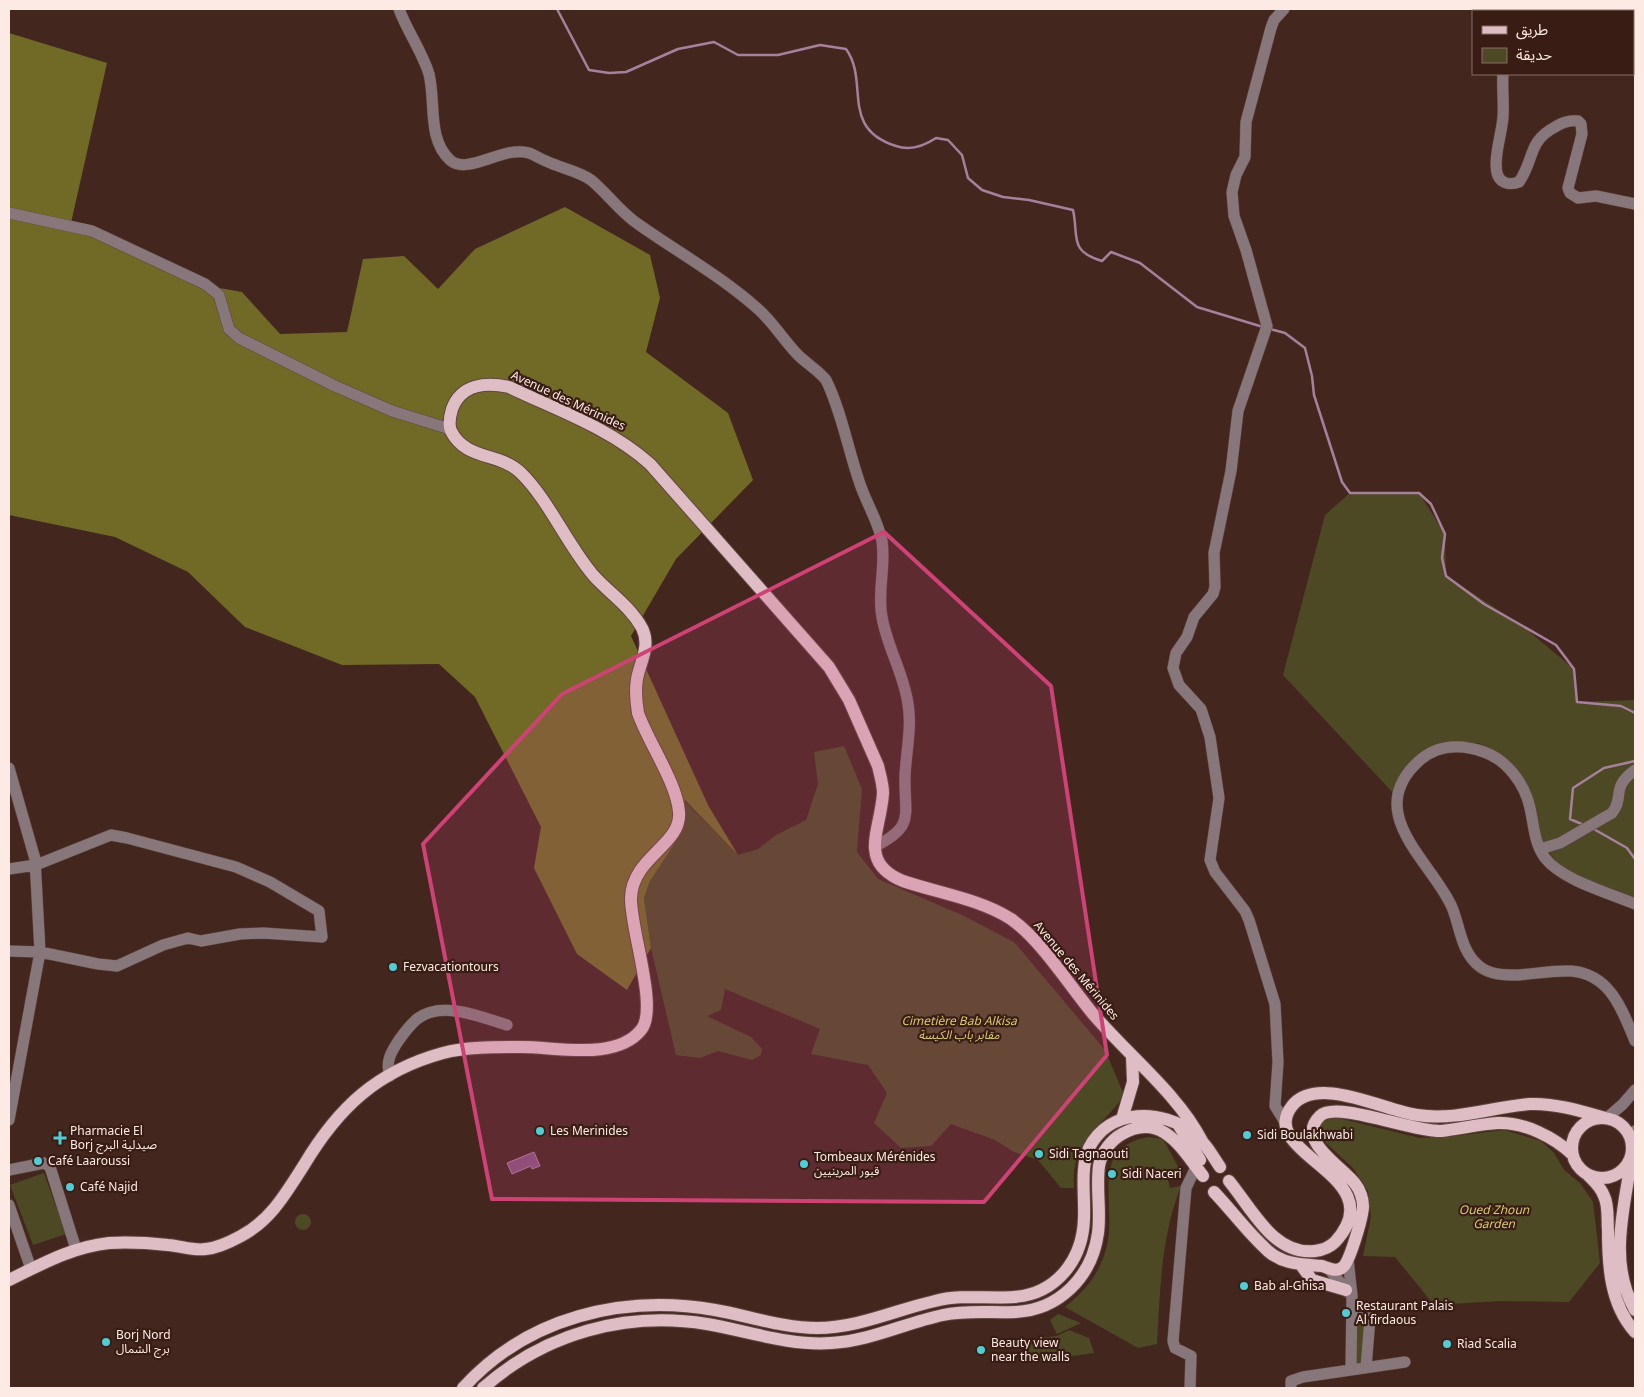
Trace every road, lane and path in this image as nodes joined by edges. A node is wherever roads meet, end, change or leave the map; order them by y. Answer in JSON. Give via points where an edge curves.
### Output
{"nodes":[{"id":1,"x":399,"y":9,"type":"edge"},
{"id":2,"x":1284,"y":9,"type":"edge"},
{"id":3,"x":1503,"y":75,"type":"edge"},
{"id":4,"x":1635,"y":204,"type":"edge"},
{"id":5,"x":9,"y":213,"type":"edge"},
{"id":6,"x":450,"y":429,"type":"junction"},
{"id":7,"x":9,"y":768,"type":"edge"},
{"id":8,"x":1635,"y":770,"type":"edge"},
{"id":9,"x":874,"y":848,"type":"junction"},
{"id":10,"x":1540,"y":849,"type":"junction"},
{"id":11,"x":36,"y":865,"type":"junction"},
{"id":12,"x":9,"y":868,"type":"edge"},
{"id":13,"x":1635,"y":904,"type":"edge"},
{"id":14,"x":9,"y":951,"type":"edge"},
{"id":15,"x":40,"y":952,"type":"junction"},
{"id":16,"x":507,"y":1025,"type":"dead end"},
{"id":17,"x":1635,"y":1041,"type":"edge"},
{"id":18,"x":1132,"y":1056,"type":"junction"},
{"id":19,"x":390,"y":1076,"type":"junction"},
{"id":20,"x":1635,"y":1090,"type":"edge"},
{"id":21,"x":1167,"y":1093,"type":"junction"},
{"id":22,"x":1606,"y":1118,"type":"junction"},
{"id":23,"x":1122,"y":1119,"type":"junction"},
{"id":24,"x":9,"y":1120,"type":"edge"},
{"id":25,"x":1285,"y":1122,"type":"junction"},
{"id":26,"x":1178,"y":1123,"type":"junction"},
{"id":27,"x":1635,"y":1130,"type":"edge"},
{"id":28,"x":1202,"y":1141,"type":"junction"},
{"id":29,"x":1632,"y":1151,"type":"junction"},
{"id":30,"x":1573,"y":1155,"type":"junction"},
{"id":31,"x":1220,"y":1167,"type":"junction"},
{"id":32,"x":9,"y":1170,"type":"edge"},
{"id":33,"x":1202,"y":1171,"type":"junction"},
{"id":34,"x":1588,"y":1174,"type":"junction"},
{"id":35,"x":1229,"y":1181,"type":"junction"},
{"id":36,"x":1214,"y":1192,"type":"junction"},
{"id":37,"x":9,"y":1205,"type":"edge"},
{"id":38,"x":11,"y":1218,"type":"edge"},
{"id":39,"x":76,"y":1249,"type":"junction"},
{"id":40,"x":1348,"y":1258,"type":"junction"},
{"id":41,"x":1301,"y":1265,"type":"junction"},
{"id":42,"x":1328,"y":1268,"type":"junction"},
{"id":43,"x":31,"y":1269,"type":"junction"},
{"id":44,"x":9,"y":1280,"type":"edge"},
{"id":45,"x":1349,"y":1293,"type":"junction"},
{"id":46,"x":1635,"y":1310,"type":"edge"},
{"id":47,"x":1352,"y":1317,"type":"junction"},
{"id":48,"x":1635,"y":1332,"type":"edge"},
{"id":49,"x":1405,"y":1362,"type":"dead end"},
{"id":50,"x":1366,"y":1367,"type":"junction"},
{"id":51,"x":1351,"y":1369,"type":"junction"},
{"id":52,"x":463,"y":1388,"type":"edge"},
{"id":53,"x":483,"y":1388,"type":"edge"},
{"id":54,"x":1190,"y":1388,"type":"edge"},
{"id":55,"x":1291,"y":1388,"type":"edge"}],
"edges":[{"from":1,"to":9,"type":"street","via":[[429,76],[435,137],[451,162],[464,166],[516,151],[529,153],[584,176],[638,224],[731,286],[765,316],[798,355],[826,380],[859,483],[882,539],[882,616],[908,703],[910,722],[904,826]]},
{"from":2,"to":25,"type":"street","via":[[1270,28],[1246,122],[1245,157],[1232,192],[1234,216],[1266,330],[1238,411],[1231,471],[1214,553],[1216,587],[1194,617],[1187,637],[1176,653],[1173,668],[1179,685],[1206,719],[1219,798],[1210,860],[1247,916],[1272,990],[1278,1062],[1275,1106]]},
{"from":3,"to":4,"type":"street","via":[[1503,116],[1497,165],[1501,180],[1508,184],[1519,182],[1542,134],[1563,122],[1578,121],[1582,134],[1568,188],[1570,193],[1578,198],[1591,195]]},
{"from":5,"to":6,"type":"street","via":[[92,231],[188,274],[219,295],[229,329],[235,336],[376,404]]},
{"from":6,"to":9,"type":"main road","name":"Avenue des Mérinides","via":[[455,402],[466,390],[493,384],[509,388],[612,435],[650,464],[810,644],[840,684],[878,766],[881,780],[883,793]]},
{"from":6,"to":19,"type":"main road","via":[[456,439],[474,454],[503,462],[520,471],[536,490],[567,542],[588,569],[628,608],[642,629],[646,643],[635,699],[638,713],[676,794],[680,814],[670,839],[640,868],[631,894],[631,914],[648,1011],[644,1026],[633,1038],[622,1045],[578,1050],[518,1047],[451,1051]]},
{"from":7,"to":11,"type":"street"},
{"from":8,"to":10,"type":"street","via":[[1620,785],[1616,808],[1560,844]]},
{"from":9,"to":18,"type":"main road","name":"Avenue des Mérinides","via":[[881,868],[889,875],[997,911],[1011,919],[1025,931]]},
{"from":10,"to":13,"type":"street","via":[[1545,858],[1566,875]]},
{"from":10,"to":17,"type":"street","via":[[1526,796],[1516,777],[1499,759],[1470,748],[1441,748],[1425,756],[1405,778],[1398,798],[1401,827],[1412,849],[1447,897],[1471,957],[1491,973],[1571,971],[1594,977],[1616,999]]},
{"from":11,"to":12,"type":"street"},
{"from":11,"to":15,"type":"street"},
{"from":11,"to":15,"type":"street","via":[[111,836],[127,838],[236,867],[270,882],[320,911],[322,937],[263,933],[201,940],[188,938],[117,966]]},
{"from":14,"to":15,"type":"street"},
{"from":15,"to":24,"type":"street"},
{"from":16,"to":19,"type":"street","via":[[449,1010],[430,1013],[417,1019],[393,1048],[387,1062]]},
{"from":18,"to":21,"type":"main road","name":"Avenue des Mérinides"},
{"from":18,"to":23,"type":"main road","via":[[1133,1082]]},
{"from":19,"to":39,"type":"main road","via":[[361,1092],[346,1105],[270,1216],[243,1236],[203,1250],[132,1242]]},
{"from":20,"to":22,"type":"street"},
{"from":21,"to":26,"type":"main road"},
{"from":21,"to":28,"type":"main road","name":"Avenue des Mérinides","via":[[1188,1115]]},
{"from":22,"to":25,"type":"main road","via":[[1538,1104],[1433,1117],[1320,1093],[1298,1100],[1288,1112]]},
{"from":22,"to":29,"type":"main road","via":[[1618,1122],[1626,1130]]},
{"from":22,"to":30,"type":"main road","via":[[1590,1120],[1578,1130],[1573,1140]]},
{"from":23,"to":26,"type":"main road","via":[[1148,1115]]},
{"from":23,"to":52,"type":"main road","via":[[1099,1135],[1086,1157],[1083,1231],[1073,1260],[1059,1280],[1039,1291],[1014,1297],[942,1299],[854,1324],[815,1328],[686,1306],[652,1304],[616,1308],[574,1317],[534,1334],[488,1363]]},
{"from":25,"to":35,"type":"main road","via":[[1293,1142],[1347,1193],[1350,1203],[1343,1231],[1328,1247],[1302,1252],[1283,1245]]},
{"from":26,"to":28,"type":"main road"},
{"from":26,"to":33,"type":"main road"},
{"from":27,"to":29,"type":"street"},
{"from":28,"to":31,"type":"main road"},
{"from":29,"to":34,"type":"main road","via":[[1626,1167],[1615,1175],[1601,1178]]},
{"from":29,"to":46,"type":"main road","via":[[1619,1252],[1627,1292]]},
{"from":30,"to":34,"type":"main road","via":[[1578,1166]]},
{"from":30,"to":40,"type":"main road","via":[[1547,1137],[1511,1124],[1425,1130],[1345,1111],[1327,1112],[1316,1121],[1314,1141],[1357,1185],[1362,1200],[1360,1221]]},
{"from":31,"to":33,"type":"main road"},
{"from":31,"to":35,"type":"main road","via":[[1226,1171]]},
{"from":32,"to":39,"type":"street","via":[[44,1163],[50,1167]]},
{"from":33,"to":36,"type":"main road","via":[[1206,1188]]},
{"from":33,"to":53,"type":"main road","via":[[1172,1137],[1160,1130],[1133,1129],[1113,1141],[1099,1166],[1098,1233],[1089,1262],[1082,1277],[1066,1294],[1039,1308],[946,1314],[870,1337],[823,1344],[686,1321],[624,1322],[556,1341],[516,1362]]},
{"from":33,"to":54,"type":"street","via":[[1186,1188],[1172,1342],[1175,1348],[1191,1356]]},
{"from":34,"to":48,"type":"main road","via":[[1606,1200],[1612,1286],[1624,1317]]},
{"from":35,"to":36,"type":"main road","via":[[1224,1190]]},
{"from":36,"to":41,"type":"main road","via":[[1270,1252]]},
{"from":37,"to":38,"type":"street"},
{"from":38,"to":43,"type":"street"},
{"from":39,"to":43,"type":"main road"},
{"from":40,"to":42,"type":"main road","via":[[1342,1268]]},
{"from":40,"to":45,"type":"street"},
{"from":41,"to":42,"type":"main road"},
{"from":41,"to":45,"type":"main road","via":[[1312,1280]]},
{"from":42,"to":45,"type":"street"},
{"from":43,"to":44,"type":"main road"},
{"from":45,"to":47,"type":"street"},
{"from":47,"to":50,"type":"street","via":[[1370,1318]]},
{"from":47,"to":51,"type":"street"},
{"from":49,"to":50,"type":"street"},
{"from":50,"to":51,"type":"street"},
{"from":51,"to":55,"type":"street","via":[[1292,1380]]}]}
